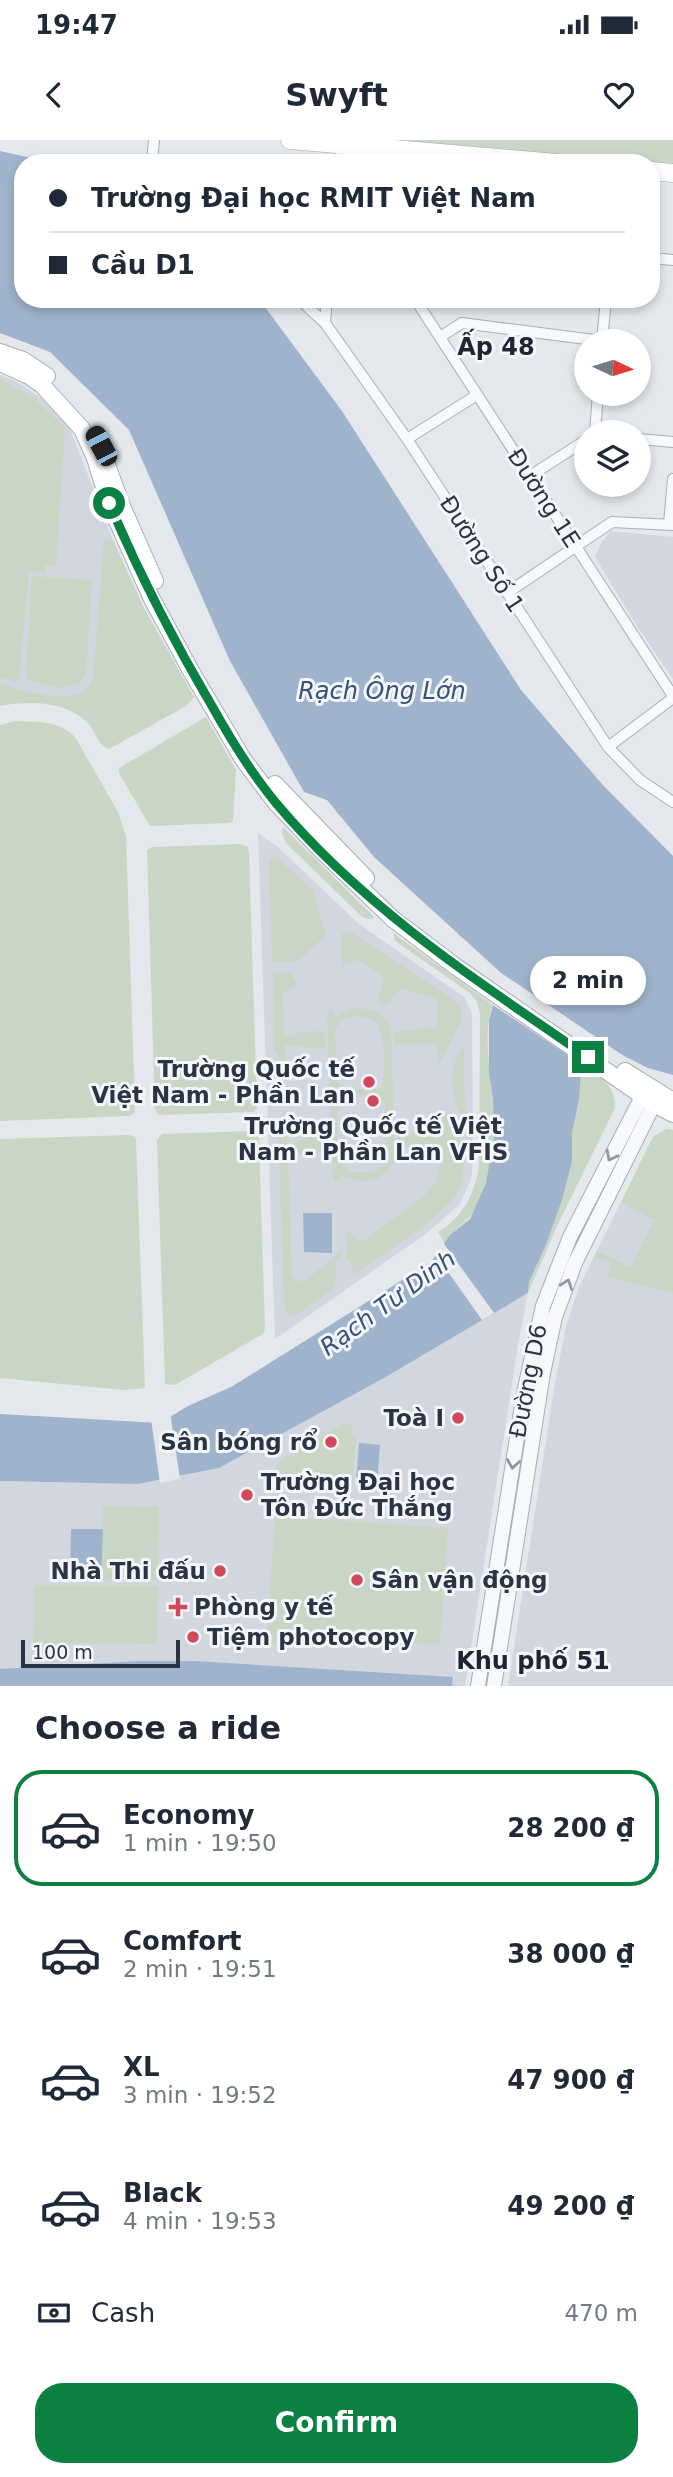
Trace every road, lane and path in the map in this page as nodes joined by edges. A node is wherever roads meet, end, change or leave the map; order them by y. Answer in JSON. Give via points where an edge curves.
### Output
{"nodes":[{"id":1,"x":290,"y":140,"type":"edge"},
{"id":2,"x":342,"y":144,"type":"junction"},
{"id":3,"x":341,"y":154,"type":"edge"},
{"id":4,"x":455,"y":154,"type":"edge"},
{"id":5,"x":309,"y":308,"type":"edge"},
{"id":6,"x":326,"y":308,"type":"edge"},
{"id":7,"x":421,"y":308,"type":"edge"},
{"id":8,"x":605,"y":308,"type":"edge"},
{"id":9,"x":325,"y":323,"type":"junction"},
{"id":10,"x":603,"y":329,"type":"edge"},
{"id":11,"x":440,"y":337,"type":"junction"},
{"id":12,"x":574,"y":337,"type":"edge"},
{"id":13,"x":0,"y":352,"type":"edge"},
{"id":14,"x":0,"y":363,"type":"edge"},
{"id":15,"x":477,"y":395,"type":"junction"},
{"id":16,"x":407,"y":439,"type":"junction"},
{"id":17,"x":651,"y":440,"type":"edge"},
{"id":18,"x":673,"y":442,"type":"edge"},
{"id":19,"x":574,"y":448,"type":"edge"},
{"id":20,"x":530,"y":476,"type":"junction"},
{"id":21,"x":673,"y":478,"type":"edge"},
{"id":22,"x":671,"y":524,"type":"edge"},
{"id":23,"x":576,"y":546,"type":"junction"},
{"id":24,"x":508,"y":593,"type":"junction"},
{"id":25,"x":673,"y":697,"type":"edge"},
{"id":26,"x":608,"y":747,"type":"junction"},
{"id":27,"x":280,"y":799,"type":"junction"},
{"id":28,"x":673,"y":802,"type":"edge"},
{"id":29,"x":655,"y":1096,"type":"edge"},
{"id":30,"x":673,"y":1114,"type":"edge"},
{"id":31,"x":538,"y":1356,"type":"junction"},
{"id":32,"x":484,"y":1648,"type":"junction"},
{"id":33,"x":500,"y":1651,"type":"junction"},
{"id":34,"x":479,"y":1680,"type":"edge"},
{"id":35,"x":495,"y":1680,"type":"edge"}],
"edges":[{"from":1,"to":2,"type":"main road"},
{"from":2,"to":3,"type":"street"},
{"from":2,"to":4,"type":"main road"},
{"from":5,"to":9,"type":"street","name":"Đường Số 1"},
{"from":6,"to":9,"type":"street"},
{"from":7,"to":11,"type":"street","name":"Đường 1E"},
{"from":8,"to":10,"type":"street"},
{"from":9,"to":16,"type":"street","name":"Đường Số 1"},
{"from":11,"to":12,"type":"street","via":[[462,323]]},
{"from":11,"to":15,"type":"street","name":"Đường 1E"},
{"from":13,"to":27,"type":"main road","via":[[23,359],[51,379],[89,424],[166,604]]},
{"from":14,"to":27,"type":"main road","via":[[42,385],[82,429],[152,599],[243,759]]},
{"from":15,"to":16,"type":"street"},
{"from":15,"to":20,"type":"street","name":"Đường 1E"},
{"from":16,"to":24,"type":"street","name":"Đường Số 1"},
{"from":17,"to":18,"type":"street"},
{"from":19,"to":20,"type":"street"},
{"from":20,"to":23,"type":"street","name":"Đường 1E"},
{"from":21,"to":22,"type":"street"},
{"from":22,"to":23,"type":"street","via":[[612,522]]},
{"from":23,"to":24,"type":"street"},
{"from":23,"to":25,"type":"street","name":"Đường 1E"},
{"from":24,"to":26,"type":"street","name":"Đường Số 1"},
{"from":25,"to":26,"type":"street"},
{"from":26,"to":28,"type":"street","name":"Đường Số 1","via":[[640,780]]},
{"from":27,"to":29,"type":"main road","via":[[321,850],[395,913]]},
{"from":29,"to":30,"type":"main road"},
{"from":29,"to":31,"type":"street","name":"Đường D6","via":[[566,1247],[543,1306]]},
{"from":31,"to":32,"type":"street","name":"Đường D6","one_way":true},
{"from":31,"to":33,"type":"street","name":"Đường D6"},
{"from":32,"to":33,"type":"street"},
{"from":32,"to":34,"type":"street","name":"Đường D6"},
{"from":33,"to":35,"type":"street","name":"Đường D6"}]}
